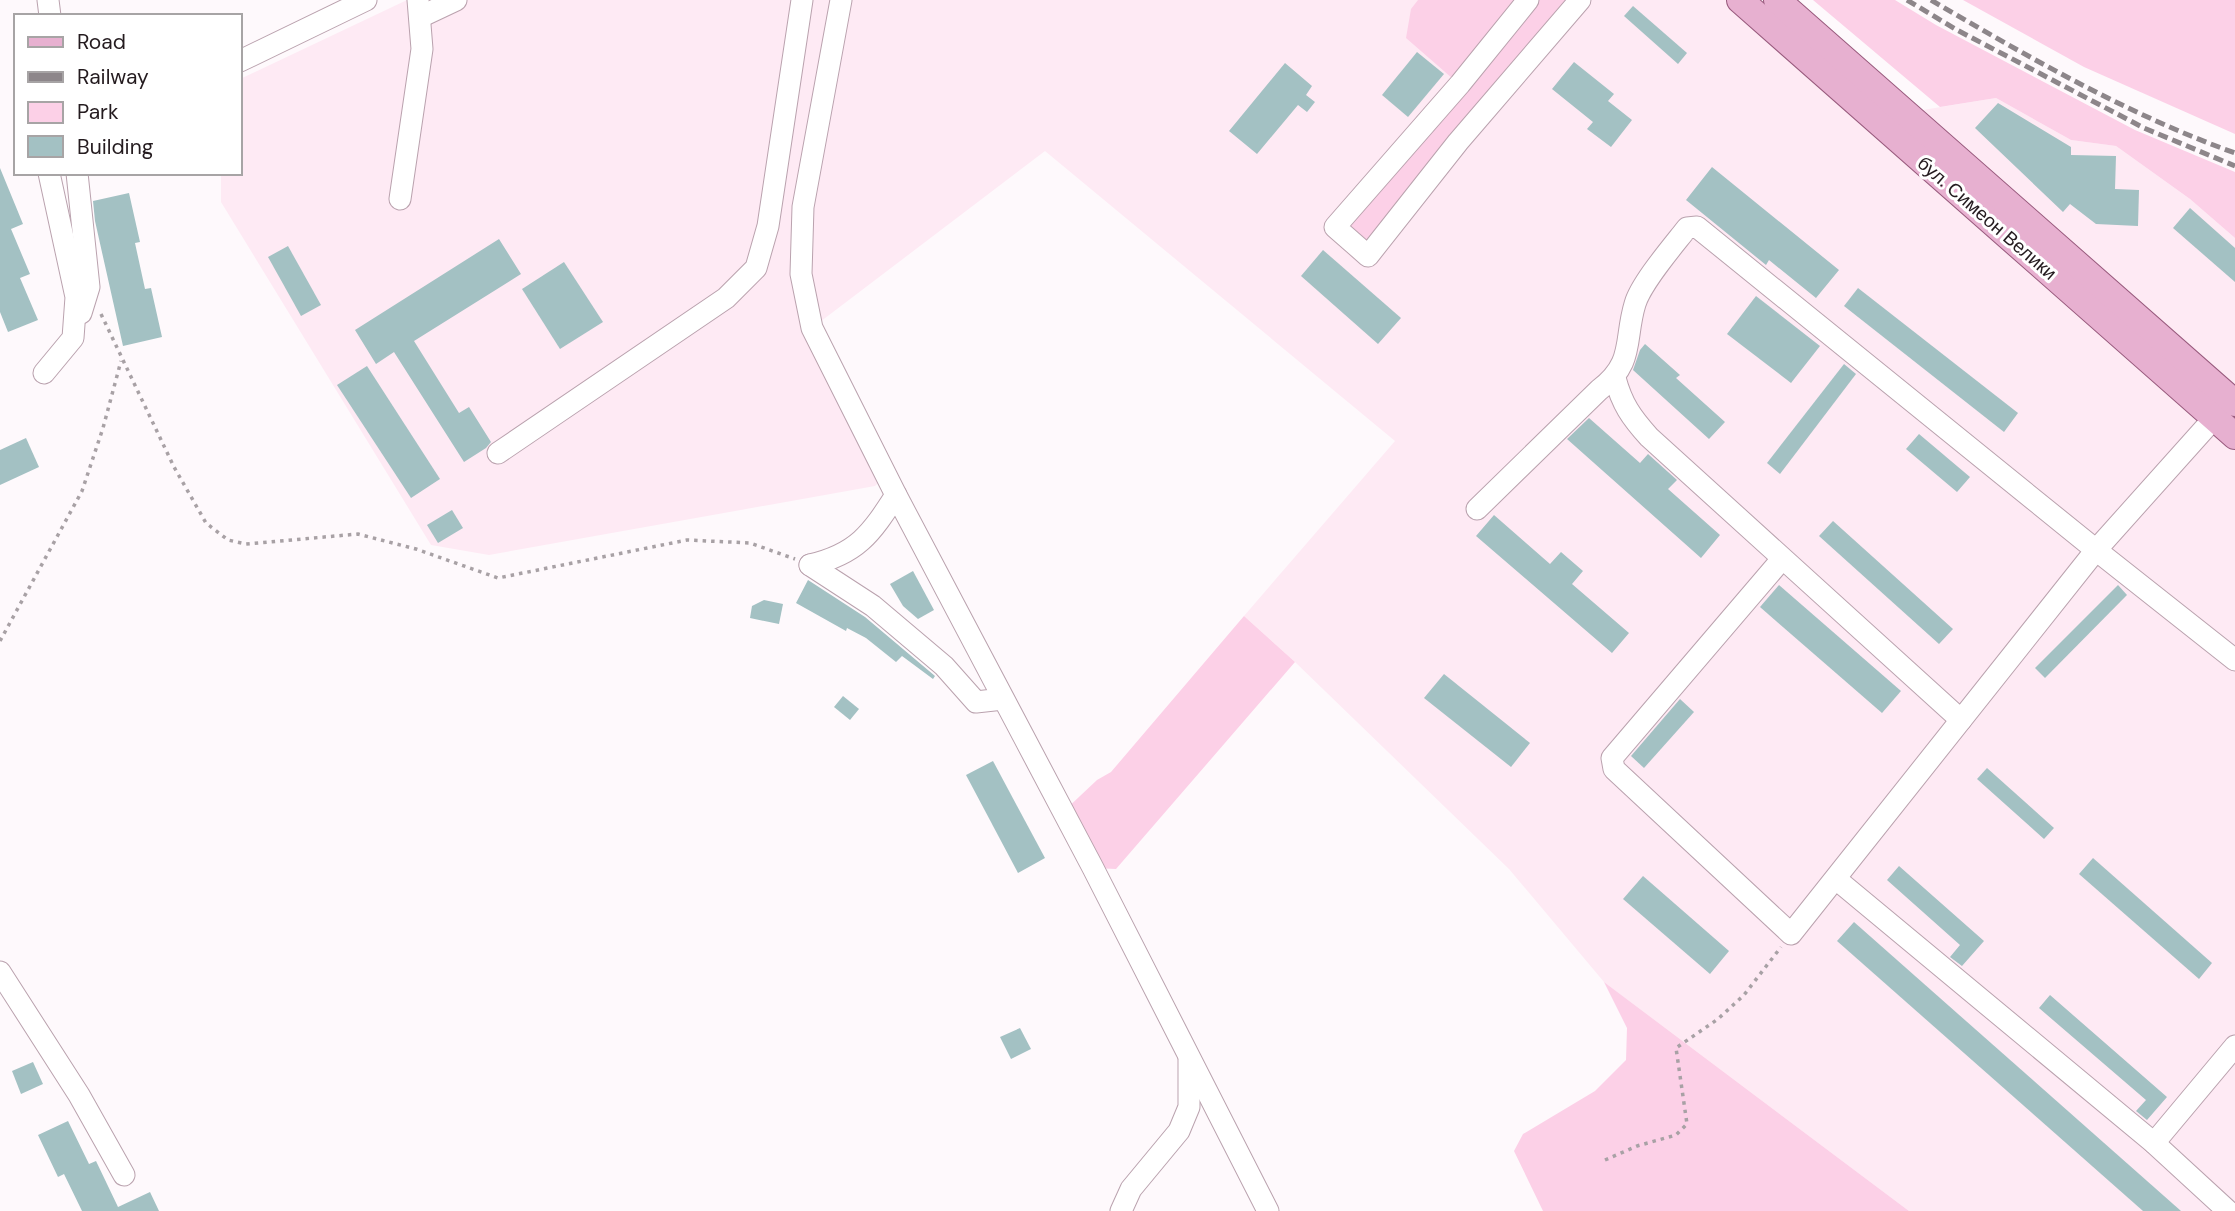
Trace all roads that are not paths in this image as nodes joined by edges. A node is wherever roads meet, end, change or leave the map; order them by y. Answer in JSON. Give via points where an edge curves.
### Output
{"nodes":[{"id":1,"x":366,"y":0,"type":"edge"},
{"id":2,"x":456,"y":0,"type":"edge"},
{"id":3,"x":802,"y":0,"type":"edge"},
{"id":4,"x":841,"y":0,"type":"edge"},
{"id":5,"x":1528,"y":0,"type":"edge"},
{"id":6,"x":1580,"y":0,"type":"edge"},
{"id":7,"x":1740,"y":0,"type":"edge"},
{"id":8,"x":1777,"y":0,"type":"edge"},
{"id":9,"x":419,"y":8,"type":"edge"},
{"id":10,"x":242,"y":60,"type":"edge"},
{"id":11,"x":1429,"y":119,"type":"junction"},
{"id":12,"x":1458,"y":142,"type":"junction"},
{"id":13,"x":50,"y":175,"type":"edge"},
{"id":14,"x":77,"y":175,"type":"edge"},
{"id":15,"x":400,"y":199,"type":"dead end"},
{"id":16,"x":74,"y":338,"type":"junction"},
{"id":17,"x":44,"y":373,"type":"dead end"},
{"id":18,"x":1615,"y":378,"type":"junction"},
{"id":19,"x":2227,"y":406,"type":"edge"},
{"id":20,"x":2235,"y":436,"type":"edge"},
{"id":21,"x":498,"y":453,"type":"dead end"},
{"id":22,"x":896,"y":495,"type":"junction"},
{"id":23,"x":1477,"y":509,"type":"dead end"},
{"id":24,"x":2096,"y":550,"type":"junction"},
{"id":25,"x":1782,"y":559,"type":"junction"},
{"id":26,"x":2235,"y":660,"type":"edge"},
{"id":27,"x":1003,"y":699,"type":"junction"},
{"id":28,"x":1961,"y":720,"type":"junction"},
{"id":29,"x":1836,"y":879,"type":"junction"},
{"id":30,"x":0,"y":972,"type":"edge"},
{"id":31,"x":2235,"y":1046,"type":"edge"},
{"id":32,"x":1189,"y":1055,"type":"junction"},
{"id":33,"x":2154,"y":1143,"type":"junction"},
{"id":34,"x":124,"y":1175,"type":"dead end"},
{"id":35,"x":1121,"y":1211,"type":"edge"},
{"id":36,"x":1268,"y":1211,"type":"edge"},
{"id":37,"x":2228,"y":1211,"type":"edge"}],
"edges":[{"from":1,"to":10,"type":"street"},
{"from":2,"to":9,"type":"street"},
{"from":3,"to":21,"type":"street","via":[[768,226],[756,268],[726,298]]},
{"from":4,"to":22,"type":"street","via":[[803,207],[801,274],[812,328]]},
{"from":5,"to":11,"type":"street"},
{"from":6,"to":12,"type":"street"},
{"from":7,"to":19,"type":"main road","name":"бул. Симеон Велики"},
{"from":8,"to":19,"type":"main road","name":"бул. Симеон Велики"},
{"from":9,"to":15,"type":"street","via":[[422,49]]},
{"from":11,"to":12,"type":"street","via":[[1434,142],[1448,146]]},
{"from":11,"to":12,"type":"street","via":[[1335,227],[1368,256]]},
{"from":13,"to":16,"type":"street","via":[[76,297]]},
{"from":14,"to":16,"type":"street","via":[[89,287]]},
{"from":16,"to":17,"type":"street"},
{"from":18,"to":23,"type":"street"},
{"from":18,"to":24,"type":"street","via":[[1630,344],[1636,302],[1687,228],[1697,227]]},
{"from":18,"to":25,"type":"street","via":[[1620,399],[1649,437]]},
{"from":19,"to":20,"type":"main road","name":"бул. Симеон Велики"},
{"from":19,"to":24,"type":"street"},
{"from":22,"to":27,"type":"street"},
{"from":22,"to":27,"type":"street","via":[[875,528],[852,548],[836,559],[810,565],[873,606],[944,666],[976,702]]},
{"from":24,"to":26,"type":"street"},
{"from":24,"to":28,"type":"street"},
{"from":25,"to":28,"type":"street"},
{"from":25,"to":29,"type":"street","via":[[1612,758],[1614,769],[1791,934]]},
{"from":27,"to":32,"type":"street"},
{"from":28,"to":29,"type":"street"},
{"from":29,"to":33,"type":"street"},
{"from":30,"to":34,"type":"street"},
{"from":31,"to":33,"type":"street"},
{"from":32,"to":35,"type":"street","via":[[1189,1107],[1179,1131],[1131,1189]]},
{"from":32,"to":36,"type":"street"},
{"from":33,"to":37,"type":"street"}]}
